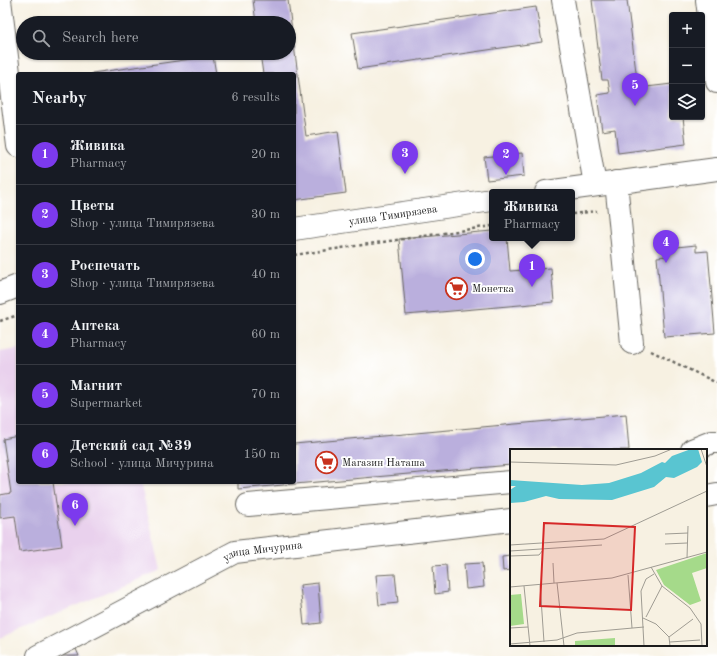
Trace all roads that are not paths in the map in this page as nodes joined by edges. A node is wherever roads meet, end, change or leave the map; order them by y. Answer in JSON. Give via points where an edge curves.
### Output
{"nodes":[{"id":1,"x":0,"y":0,"type":"edge"},
{"id":2,"x":563,"y":0,"type":"edge"},
{"id":3,"x":707,"y":0,"type":"edge"},
{"id":4,"x":717,"y":82,"type":"edge"},
{"id":5,"x":16,"y":130,"type":"edge"},
{"id":6,"x":717,"y":169,"type":"edge"},
{"id":7,"x":605,"y":184,"type":"junction"},
{"id":8,"x":568,"y":189,"type":"edge"},
{"id":9,"x":489,"y":200,"type":"edge"},
{"id":10,"x":296,"y":229,"type":"edge"},
{"id":11,"x":16,"y":287,"type":"edge"},
{"id":12,"x":0,"y":293,"type":"edge"},
{"id":13,"x":632,"y":342,"type":"road end"},
{"id":14,"x":510,"y":482,"type":"edge"},
{"id":15,"x":717,"y":494,"type":"edge"},
{"id":16,"x":707,"y":496,"type":"edge"},
{"id":17,"x":248,"y":505,"type":"dead end"},
{"id":18,"x":510,"y":520,"type":"edge"},
{"id":19,"x":38,"y":656,"type":"edge"}],
"edges":[{"from":1,"to":5,"type":"street"},
{"from":2,"to":7,"type":"street"},
{"from":3,"to":4,"type":"street"},
{"from":6,"to":7,"type":"street"},
{"from":7,"to":8,"type":"street"},
{"from":7,"to":13,"type":"street","via":[[618,207]]},
{"from":9,"to":10,"type":"street","name":"улица Тимирязева"},
{"from":11,"to":12,"type":"street"},
{"from":14,"to":17,"type":"street"},
{"from":15,"to":16,"type":"street"},
{"from":18,"to":19,"type":"street","name":"улица Мичурина","via":[[235,552]]}]}
